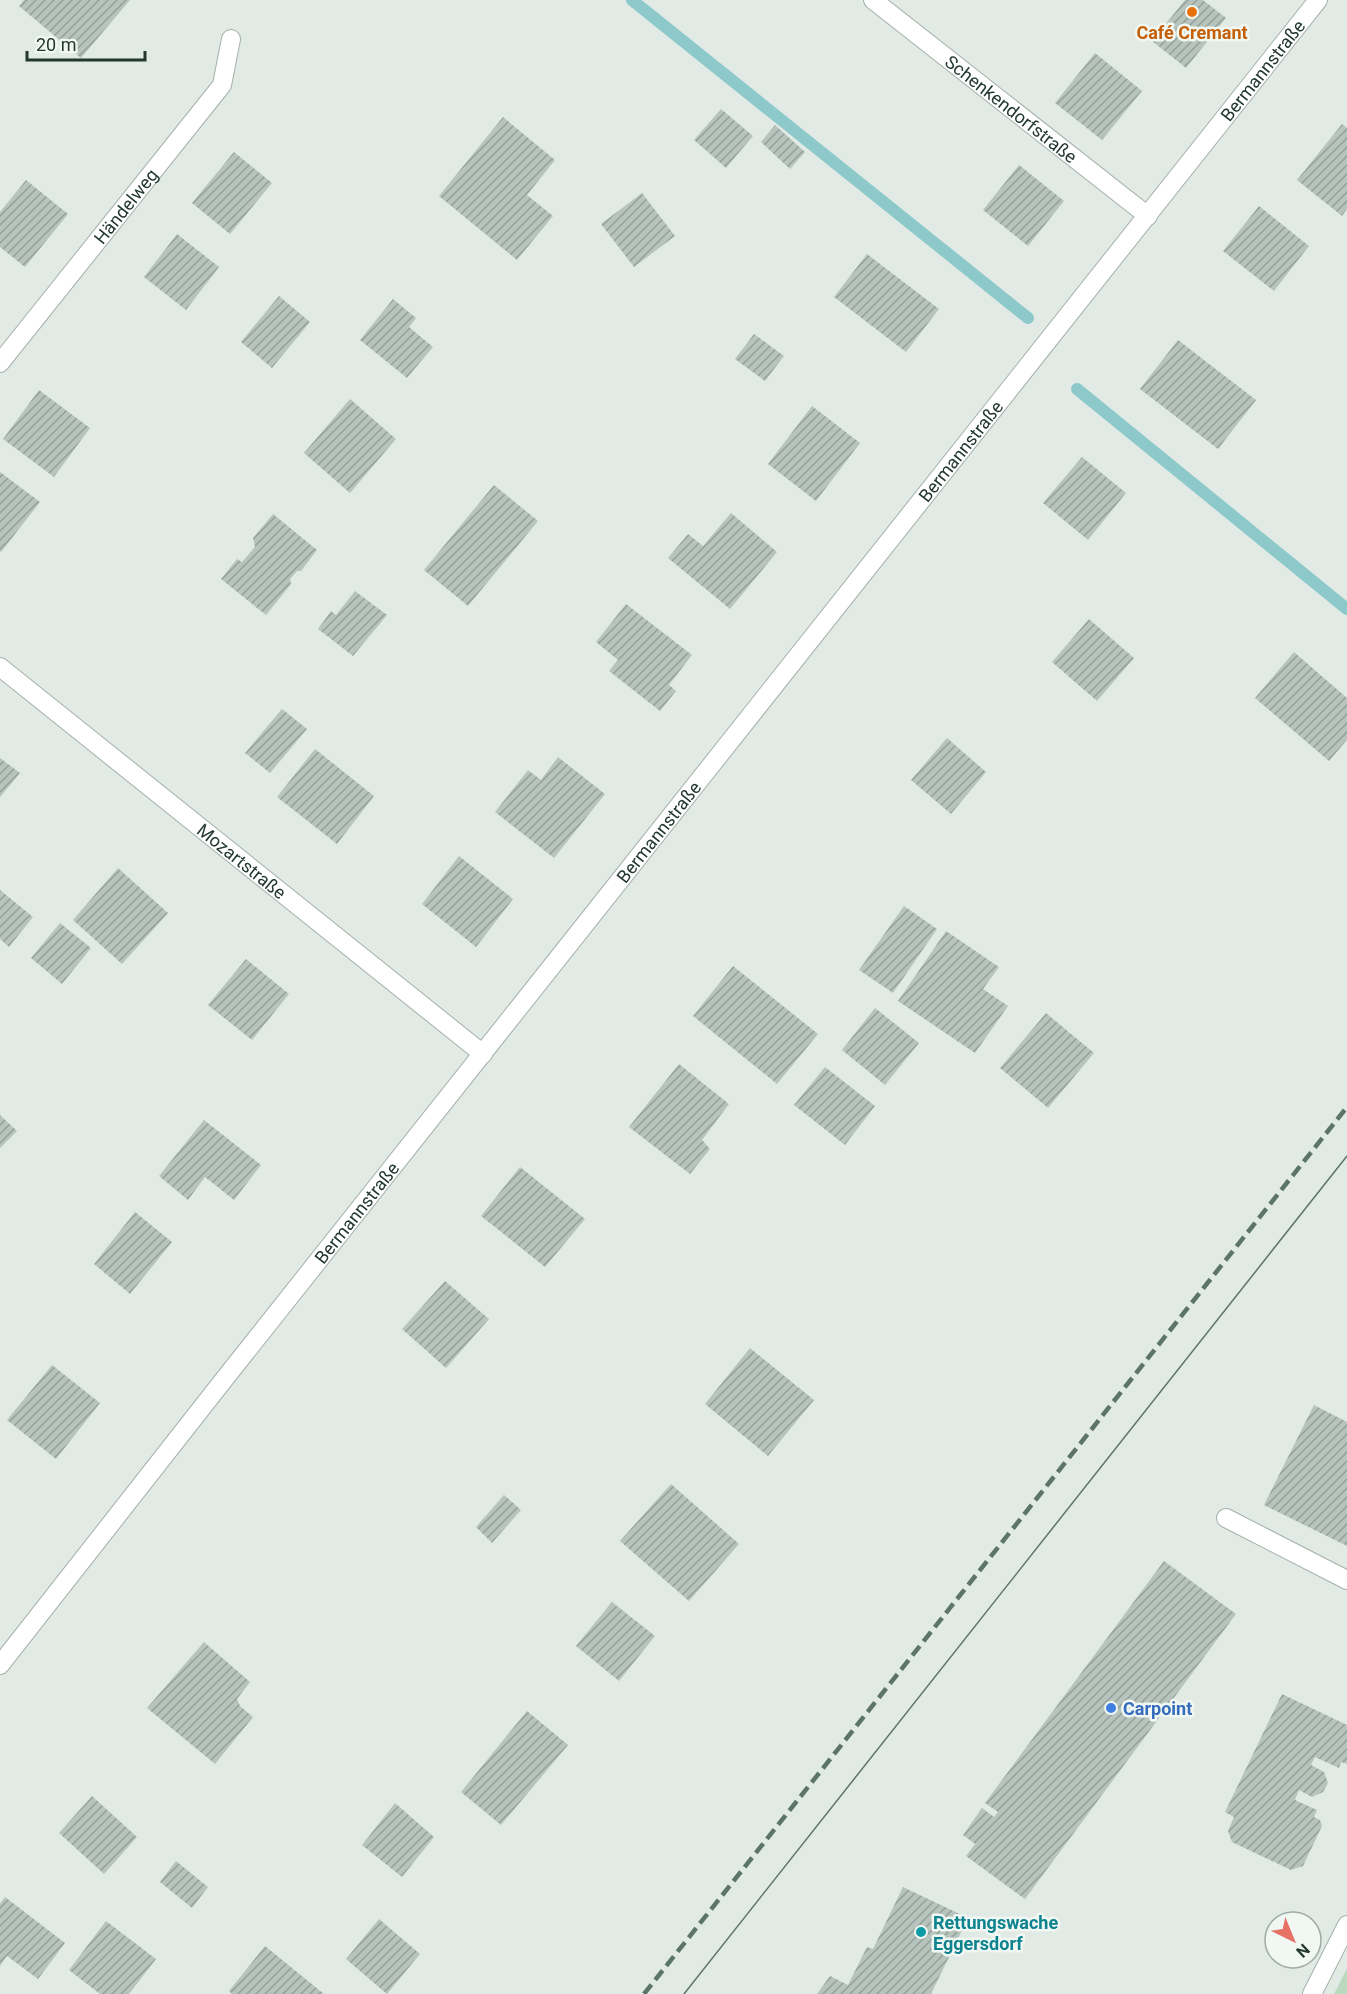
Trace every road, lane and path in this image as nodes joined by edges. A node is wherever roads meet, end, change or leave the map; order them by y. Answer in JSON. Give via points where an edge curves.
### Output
{"nodes":[{"id":1,"x":873,"y":0,"type":"edge"},
{"id":2,"x":1318,"y":0,"type":"edge"},
{"id":3,"x":231,"y":39,"type":"dead end"},
{"id":4,"x":1148,"y":216,"type":"junction"},
{"id":5,"x":0,"y":363,"type":"edge"},
{"id":6,"x":0,"y":668,"type":"edge"},
{"id":7,"x":483,"y":1054,"type":"junction"},
{"id":8,"x":1226,"y":1518,"type":"dead end"},
{"id":9,"x":1347,"y":1580,"type":"edge"},
{"id":10,"x":0,"y":1665,"type":"edge"},
{"id":11,"x":1347,"y":1925,"type":"edge"},
{"id":12,"x":1312,"y":1994,"type":"edge"}],
"edges":[{"from":1,"to":4,"type":"street","name":"Schenkendorfstraße"},
{"from":2,"to":4,"type":"street","name":"Bermannstraße"},
{"from":3,"to":5,"type":"street","name":"Händelweg","via":[[222,85]]},
{"from":4,"to":7,"type":"street","name":"Bermannstraße"},
{"from":6,"to":7,"type":"street","name":"Mozartstraße"},
{"from":7,"to":10,"type":"street","name":"Bermannstraße"},
{"from":8,"to":9,"type":"street"},
{"from":11,"to":12,"type":"street"}]}
